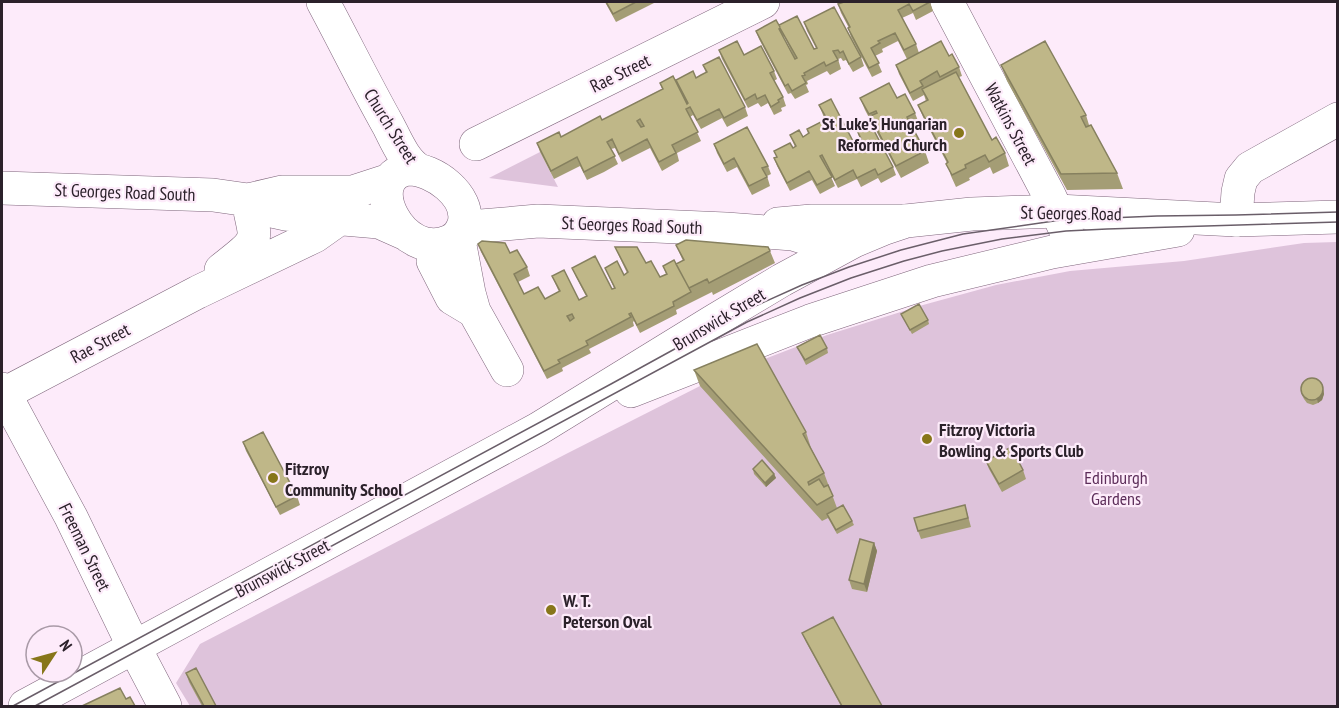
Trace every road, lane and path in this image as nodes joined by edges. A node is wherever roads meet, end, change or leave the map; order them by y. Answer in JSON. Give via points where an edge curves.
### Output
{"nodes":[{"id":1,"x":763,"y":2,"type":"edge"},
{"id":2,"x":947,"y":2,"type":"edge"},
{"id":3,"x":334,"y":5,"type":"edge"},
{"id":4,"x":1338,"y":119,"type":"edge"},
{"id":5,"x":476,"y":144,"type":"dead end"},
{"id":6,"x":400,"y":176,"type":"junction"},
{"id":7,"x":2,"y":188,"type":"edge"},
{"id":8,"x":459,"y":199,"type":"junction"},
{"id":9,"x":248,"y":200,"type":"junction"},
{"id":10,"x":1056,"y":211,"type":"junction"},
{"id":11,"x":1338,"y":217,"type":"edge"},
{"id":12,"x":339,"y":219,"type":"junction"},
{"id":13,"x":1236,"y":220,"type":"junction"},
{"id":14,"x":538,"y":221,"type":"junction"},
{"id":15,"x":906,"y":221,"type":"junction"},
{"id":16,"x":726,"y":229,"type":"junction"},
{"id":17,"x":406,"y":234,"type":"junction"},
{"id":18,"x":459,"y":234,"type":"junction"},
{"id":19,"x":1072,"y":248,"type":"junction"},
{"id":20,"x":832,"y":252,"type":"junction"},
{"id":21,"x":433,"y":261,"type":"dead end"},
{"id":22,"x":932,"y":281,"type":"joint"},
{"id":23,"x":198,"y":292,"type":"junction"},
{"id":24,"x":474,"y":311,"type":"junction"},
{"id":25,"x":507,"y":370,"type":"dead end"},
{"id":26,"x":2,"y":392,"type":"edge"},
{"id":27,"x":538,"y":429,"type":"junction"},
{"id":28,"x":134,"y":647,"type":"junction"},
{"id":29,"x":25,"y":706,"type":"edge"},
{"id":30,"x":165,"y":706,"type":"edge"}],
"edges":[{"from":1,"to":5,"type":"main road","name":"Rae Street"},
{"from":2,"to":10,"type":"main road","name":"Watkins Street"},
{"from":3,"to":6,"type":"main road","name":"Church Street","via":[[363,81],[411,163]]},
{"from":4,"to":13,"type":"main road","via":[[1250,168],[1241,179]]},
{"from":6,"to":8,"type":"main road","via":[[432,175]]},
{"from":6,"to":9,"type":"main road","name":"St Georges Road South","via":[[352,192],[282,192]]},
{"from":6,"to":17,"type":"main road","via":[[387,185],[387,196],[389,211]]},
{"from":7,"to":9,"type":"main road","name":"St Georges Road South","via":[[198,194]]},
{"from":8,"to":14,"type":"main road","name":"St Georges Road South"},
{"from":8,"to":18,"type":"main road","via":[[465,215]]},
{"from":9,"to":12,"type":"main road","name":"St Georges Road South","via":[[285,214]]},
{"from":9,"to":23,"type":"main road","name":"Rae Street","via":[[253,239]]},
{"from":10,"to":13,"type":"main road","name":"St Georges Road"},
{"from":10,"to":15,"type":"main road","name":"St Georges Road"},
{"from":10,"to":19,"type":"main road","name":"Watkins Street"},
{"from":11,"to":13,"type":"main road","name":"St Georges Road"},
{"from":12,"to":17,"type":"main road","name":"St Georges Road South","via":[[379,222]]},
{"from":12,"to":23,"type":"main road","name":"Rae Street","via":[[315,236]]},
{"from":13,"to":19,"type":"main road","name":"St Georges Road"},
{"from":14,"to":16,"type":"main road","name":"St Georges Road South"},
{"from":14,"to":18,"type":"main road","name":"St Georges Road South","via":[[481,226]]},
{"from":15,"to":16,"type":"main road","name":"St Georges Road South","via":[[812,221]]},
{"from":15,"to":20,"type":"main road","name":"Brunswick Street"},
{"from":16,"to":20,"type":"main road","name":"St Georges Road South","via":[[793,234]]},
{"from":17,"to":18,"type":"main road","via":[[432,244],[445,243]]},
{"from":18,"to":24,"type":"main road"},
{"from":19,"to":22,"type":"main road","name":"St Georges Road"},
{"from":20,"to":27,"type":"main road","name":"Brunswick Street"},
{"from":21,"to":24,"type":"main road","via":[[452,298]]},
{"from":22,"to":27,"type":"main road","name":"Brunswick Street","via":[[810,321]]},
{"from":23,"to":26,"type":"main road","name":"Rae Street"},
{"from":24,"to":25,"type":"main road"},
{"from":26,"to":28,"type":"main road","name":"Freeman Street","via":[[71,517]]},
{"from":27,"to":28,"type":"main road","name":"Brunswick Street"},
{"from":28,"to":29,"type":"main road","name":"Brunswick Street"},
{"from":28,"to":30,"type":"main road","name":"Freeman Street"}]}
